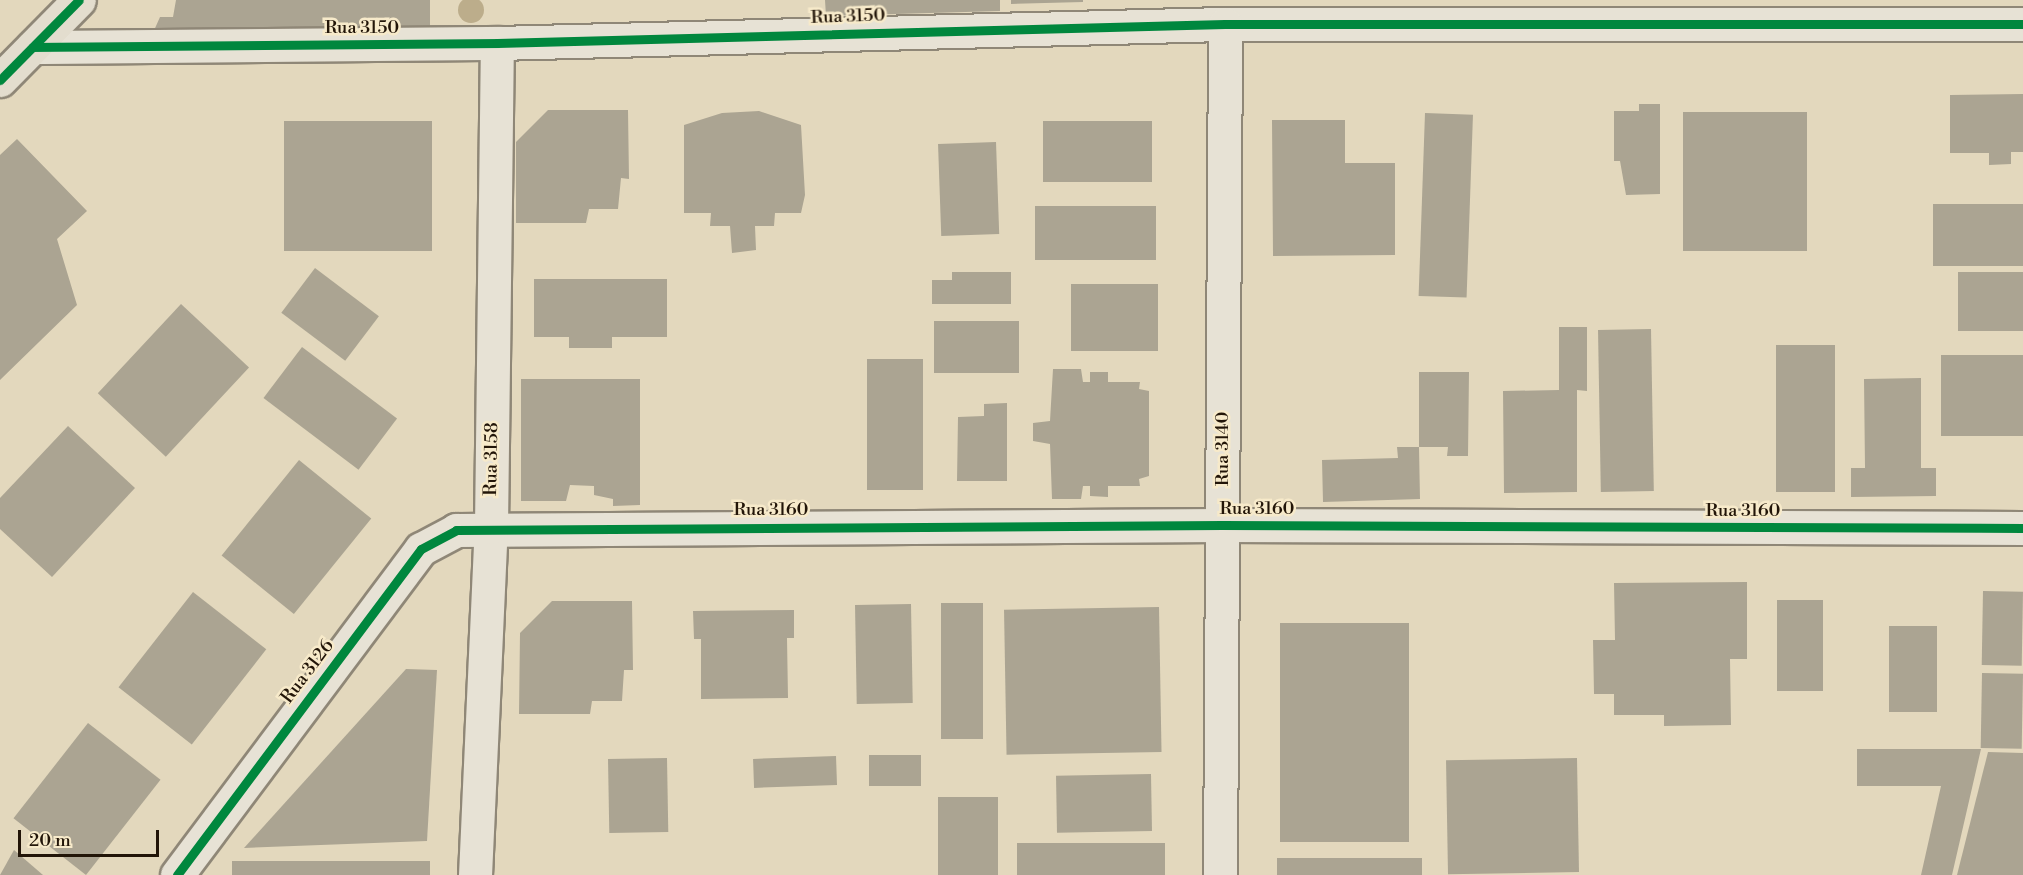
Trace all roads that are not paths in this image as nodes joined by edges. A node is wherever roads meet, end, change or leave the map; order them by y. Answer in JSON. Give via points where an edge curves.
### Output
{"nodes":[{"id":1,"x":79,"y":0,"type":"edge"},
{"id":2,"x":1225,"y":24,"type":"junction"},
{"id":3,"x":2023,"y":24,"type":"edge"},
{"id":4,"x":496,"y":43,"type":"junction"},
{"id":5,"x":33,"y":47,"type":"junction"},
{"id":6,"x":0,"y":80,"type":"edge"},
{"id":7,"x":1222,"y":525,"type":"junction"},
{"id":8,"x":491,"y":527,"type":"junction"},
{"id":9,"x":2023,"y":528,"type":"edge"},
{"id":10,"x":177,"y":875,"type":"edge"},
{"id":11,"x":475,"y":875,"type":"edge"},
{"id":12,"x":1220,"y":875,"type":"edge"}],
"edges":[{"from":1,"to":5,"type":"main road"},
{"from":2,"to":3,"type":"street","name":"Rua 3150"},
{"from":2,"to":4,"type":"street","name":"Rua 3150"},
{"from":2,"to":7,"type":"street","name":"Rua 3140"},
{"from":4,"to":5,"type":"street","name":"Rua 3150"},
{"from":4,"to":8,"type":"street","name":"Rua 3158"},
{"from":5,"to":6,"type":"main road"},
{"from":7,"to":8,"type":"street","name":"Rua 3160"},
{"from":7,"to":9,"type":"street","name":"Rua 3160"},
{"from":7,"to":12,"type":"street","name":"Rua 3140"},
{"from":8,"to":10,"type":"street","name":"Rua 3126","via":[[456,530],[421,549]]},
{"from":8,"to":11,"type":"street","name":"Rua 3158"}]}
